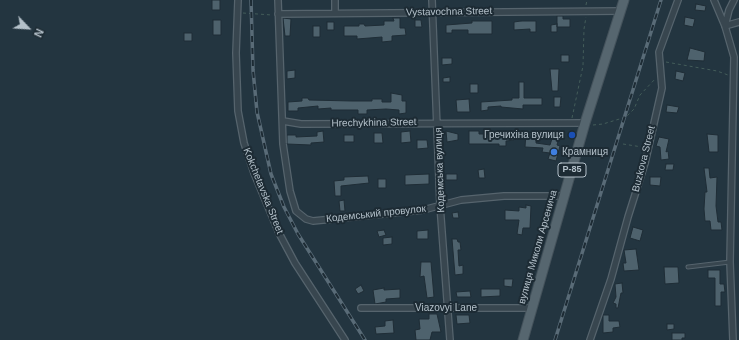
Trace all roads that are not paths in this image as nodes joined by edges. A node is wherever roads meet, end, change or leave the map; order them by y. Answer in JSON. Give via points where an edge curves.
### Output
{"nodes":[{"id":1,"x":238,"y":0,"type":"edge"},
{"id":2,"x":278,"y":0,"type":"edge"},
{"id":3,"x":335,"y":0,"type":"edge"},
{"id":4,"x":432,"y":0,"type":"edge"},
{"id":5,"x":624,"y":0,"type":"edge"},
{"id":6,"x":678,"y":0,"type":"edge"},
{"id":7,"x":714,"y":0,"type":"edge"},
{"id":8,"x":734,"y":0,"type":"edge"},
{"id":9,"x":620,"y":11,"type":"junction"},
{"id":10,"x":335,"y":12,"type":"junction"},
{"id":11,"x":432,"y":12,"type":"junction"},
{"id":12,"x":278,"y":14,"type":"junction"},
{"id":13,"x":739,"y":22,"type":"edge"},
{"id":14,"x":725,"y":26,"type":"junction"},
{"id":15,"x":283,"y":121,"type":"junction"},
{"id":16,"x":438,"y":122,"type":"junction"},
{"id":17,"x":589,"y":124,"type":"junction"},
{"id":18,"x":564,"y":196,"type":"junction"},
{"id":19,"x":440,"y":205,"type":"junction"},
{"id":20,"x":730,"y":262,"type":"junction"},
{"id":21,"x":688,"y":268,"type":"dead end"},
{"id":22,"x":361,"y":308,"type":"dead end"},
{"id":23,"x":448,"y":308,"type":"junction"},
{"id":24,"x":532,"y":308,"type":"junction"},
{"id":25,"x":345,"y":340,"type":"edge"},
{"id":26,"x":450,"y":340,"type":"edge"},
{"id":27,"x":523,"y":340,"type":"edge"},
{"id":28,"x":590,"y":340,"type":"edge"},
{"id":29,"x":733,"y":340,"type":"edge"}],
"edges":[{"from":1,"to":25,"type":"street","name":"Kokchetavska Street","via":[[238,112],[244,143],[279,233],[295,263]]},
{"from":2,"to":12,"type":"street"},
{"from":3,"to":10,"type":"street"},
{"from":4,"to":11,"type":"street","name":"Кодемська вулиця"},
{"from":5,"to":9,"type":"main road","name":"вулиця Миколи Арсенича","number":"Р-85"},
{"from":6,"to":28,"type":"street","name":"Buzkova Street","via":[[659,52],[662,88],[649,148],[611,280]]},
{"from":7,"to":14,"type":"street"},
{"from":8,"to":14,"type":"street"},
{"from":9,"to":11,"type":"street","name":"Vystavochna Street"},
{"from":9,"to":17,"type":"main road","name":"вулиця Миколи Арсенича","number":"Р-85"},
{"from":10,"to":11,"type":"street","name":"Vystavochna Street"},
{"from":10,"to":12,"type":"street","name":"Vystavochna Street"},
{"from":11,"to":16,"type":"street","name":"Кодемська вулиця"},
{"from":12,"to":15,"type":"street"},
{"from":13,"to":14,"type":"street"},
{"from":14,"to":20,"type":"street","via":[[734,58],[735,77],[731,145]]},
{"from":15,"to":16,"type":"street","name":"Hrechykhina Street","via":[[301,124]]},
{"from":15,"to":19,"type":"street","name":"Кодемський провулок","via":[[283,144],[290,191],[296,211],[306,219],[313,221],[416,211]]},
{"from":16,"to":17,"type":"street","name":"Hrechykhina Street"},
{"from":16,"to":19,"type":"street","name":"Кодемська вулиця"},
{"from":17,"to":18,"type":"main road","name":"вулиця Миколи Арсенича","number":"Р-85"},
{"from":18,"to":19,"type":"street","name":"Кодемський провулок","via":[[504,196],[461,200]]},
{"from":18,"to":24,"type":"main road","name":"вулиця Миколи Арсенича","number":"Р-85"},
{"from":19,"to":23,"type":"street","name":"Кодемська вулиця"},
{"from":20,"to":21,"type":"lane"},
{"from":20,"to":29,"type":"street"},
{"from":22,"to":23,"type":"street","name":"Viazovyi Lane"},
{"from":23,"to":24,"type":"street","name":"Viazovyi Lane"},
{"from":23,"to":26,"type":"street","name":"Кодемська вулиця"},
{"from":24,"to":27,"type":"main road","name":"вулиця Миколи Арсенича","number":"Р-85"}]}
